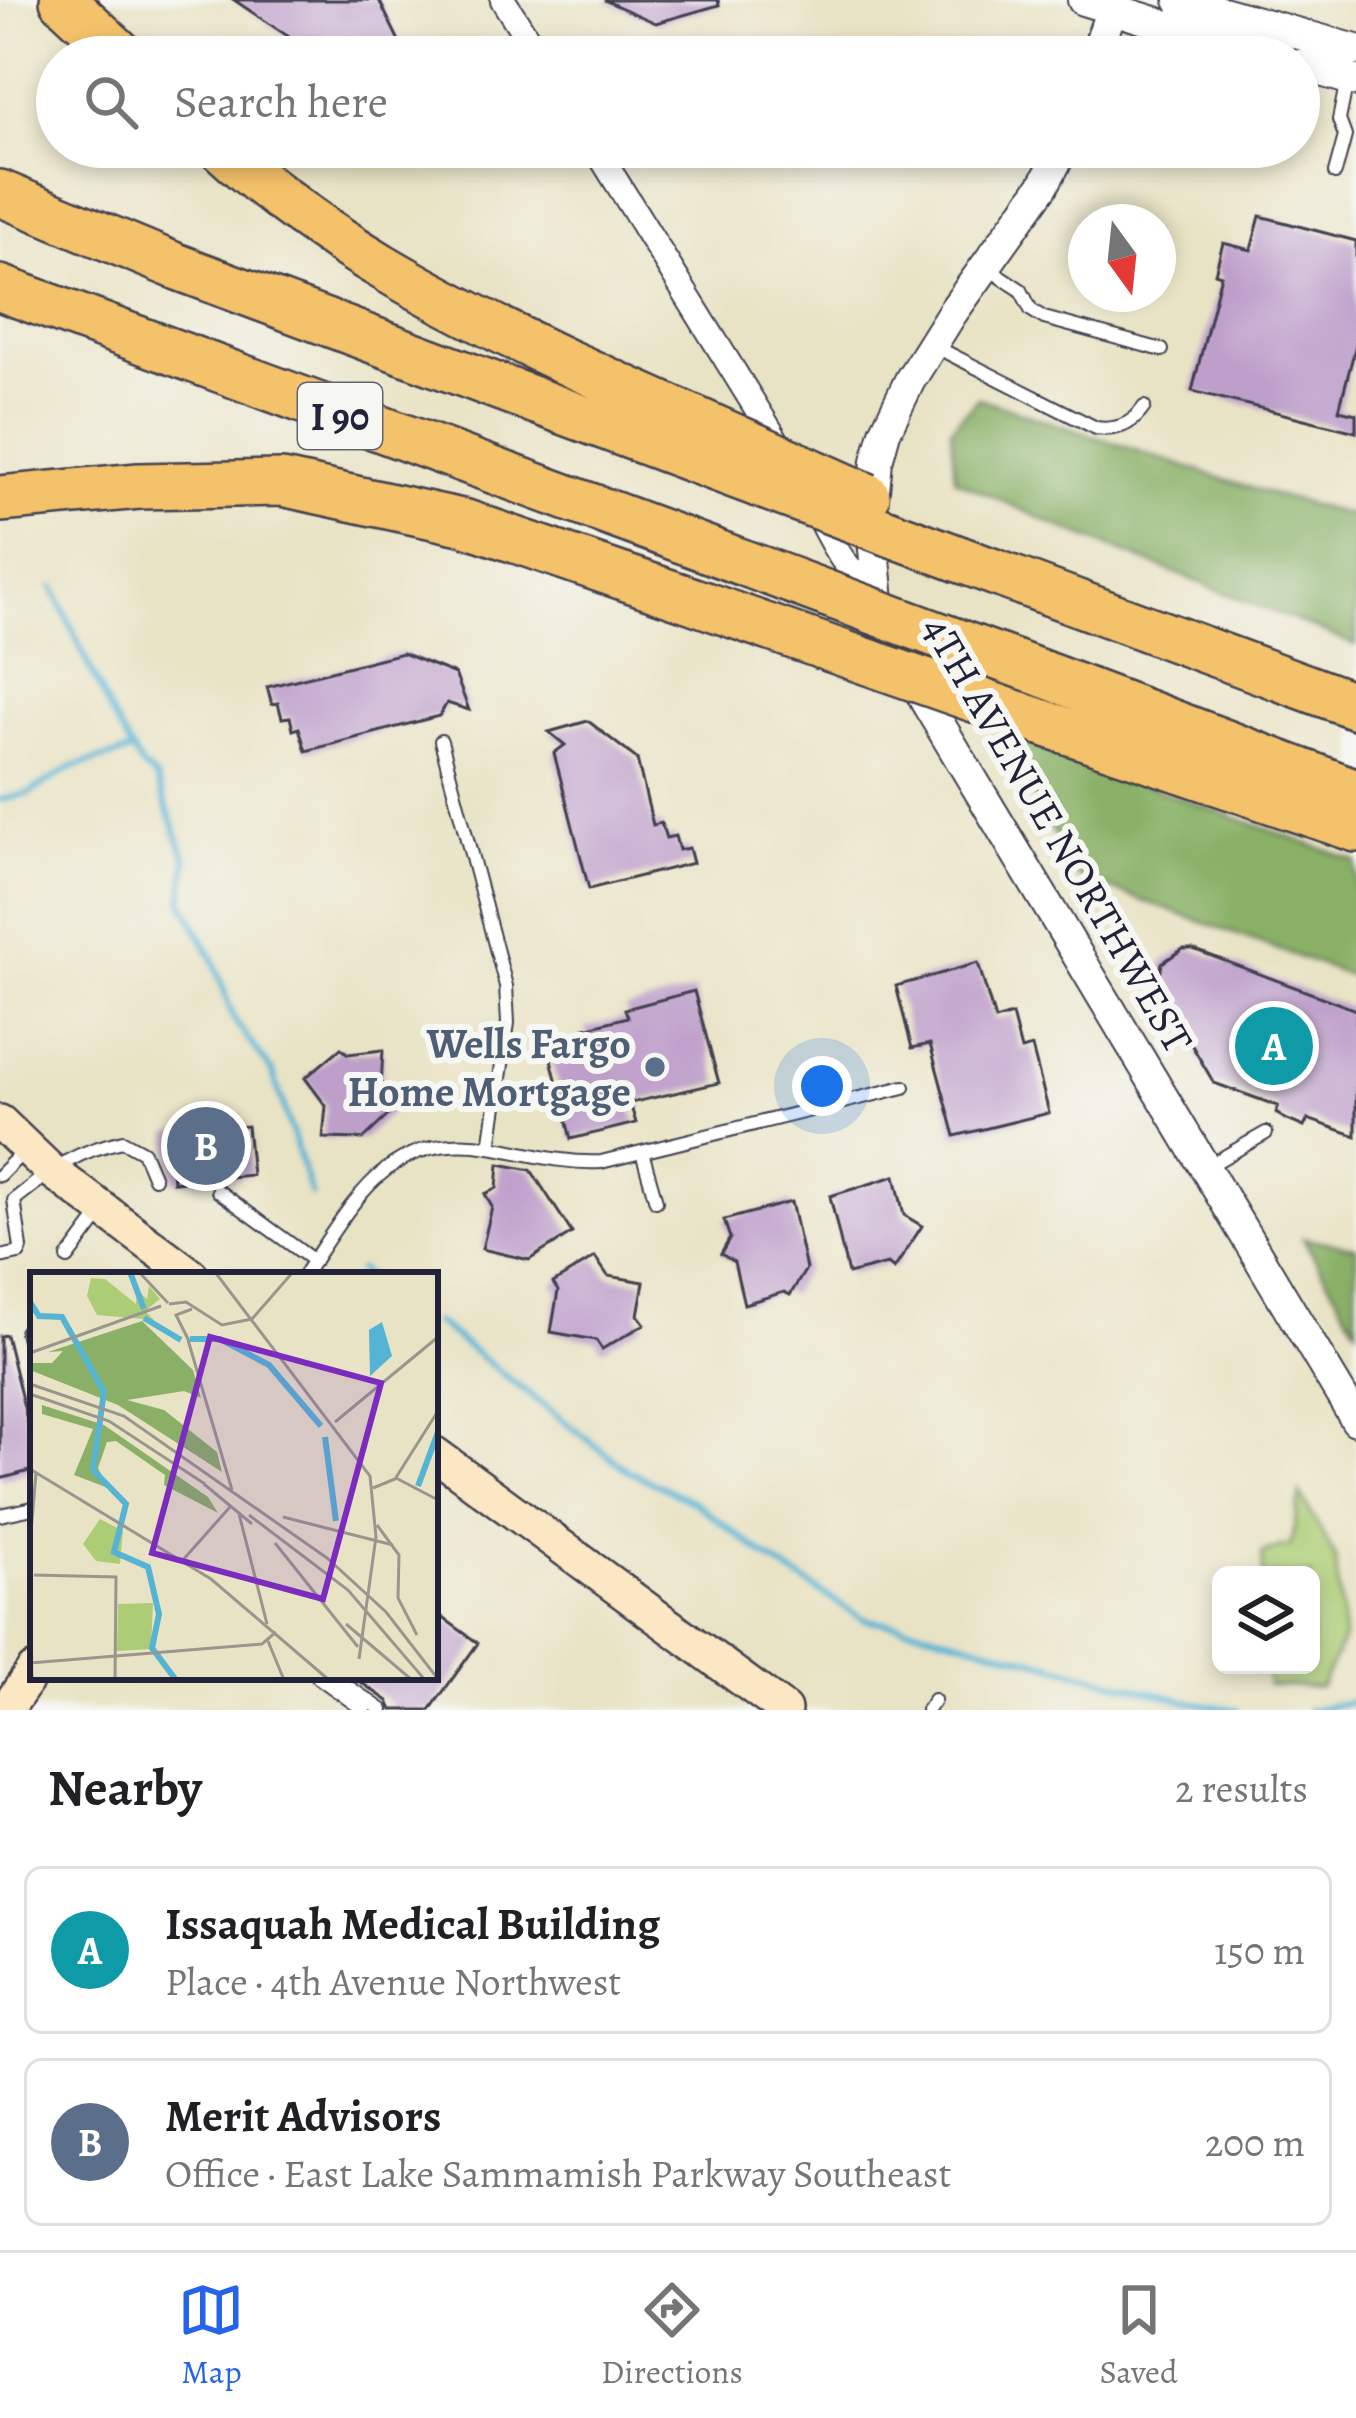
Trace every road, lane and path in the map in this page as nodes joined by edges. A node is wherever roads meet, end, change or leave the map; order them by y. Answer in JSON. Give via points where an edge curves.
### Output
{"nodes":[{"id":1,"x":63,"y":0,"type":"edge"},
{"id":2,"x":503,"y":0,"type":"edge"},
{"id":3,"x":1180,"y":0,"type":"edge"},
{"id":4,"x":1103,"y":3,"type":"edge"},
{"id":5,"x":102,"y":36,"type":"edge"},
{"id":6,"x":526,"y":36,"type":"edge"},
{"id":7,"x":1099,"y":36,"type":"edge"},
{"id":8,"x":1204,"y":36,"type":"edge"},
{"id":9,"x":1268,"y":36,"type":"edge"},
{"id":10,"x":1320,"y":57,"type":"edge"},
{"id":11,"x":1320,"y":68,"type":"edge"},
{"id":12,"x":1354,"y":71,"type":"edge"},
{"id":13,"x":1351,"y":132,"type":"edge"},
{"id":14,"x":244,"y":168,"type":"edge"},
{"id":15,"x":608,"y":168,"type":"edge"},
{"id":16,"x":1053,"y":168,"type":"edge"},
{"id":17,"x":1335,"y":172,"type":"dead end"},
{"id":18,"x":0,"y":193,"type":"edge"},
{"id":19,"x":985,"y":267,"type":"junction"},
{"id":20,"x":0,"y":288,"type":"edge"},
{"id":21,"x":933,"y":345,"type":"junction"},
{"id":22,"x":1162,"y":350,"type":"dead end"},
{"id":23,"x":1144,"y":407,"type":"dead end"},
{"id":24,"x":0,"y":499,"type":"edge"},
{"id":25,"x":367,"y":502,"type":"junction"},
{"id":26,"x":0,"y":518,"type":"edge"},
{"id":27,"x":957,"y":548,"type":"junction"},
{"id":28,"x":878,"y":589,"type":"junction"},
{"id":29,"x":1356,"y":706,"type":"edge"},
{"id":30,"x":441,"y":741,"type":"dead end"},
{"id":31,"x":1356,"y":792,"type":"edge"},
{"id":32,"x":1356,"y":829,"type":"edge"},
{"id":33,"x":904,"y":1087,"type":"dead end"},
{"id":34,"x":0,"y":1122,"type":"edge"},
{"id":35,"x":1266,"y":1133,"type":"dead end"},
{"id":36,"x":490,"y":1147,"type":"junction"},
{"id":37,"x":643,"y":1152,"type":"junction"},
{"id":38,"x":38,"y":1159,"type":"junction"},
{"id":39,"x":1204,"y":1168,"type":"junction"},
{"id":40,"x":0,"y":1175,"type":"edge"},
{"id":41,"x":154,"y":1178,"type":"dead end"},
{"id":42,"x":218,"y":1191,"type":"dead end"},
{"id":43,"x":656,"y":1201,"type":"dead end"},
{"id":44,"x":103,"y":1211,"type":"junction"},
{"id":45,"x":0,"y":1257,"type":"edge"},
{"id":46,"x":68,"y":1258,"type":"dead end"},
{"id":47,"x":314,"y":1261,"type":"junction"},
{"id":48,"x":183,"y":1272,"type":"edge"},
{"id":49,"x":306,"y":1272,"type":"edge"},
{"id":50,"x":26,"y":1332,"type":"dead end"},
{"id":51,"x":30,"y":1346,"type":"edge"},
{"id":52,"x":1356,"y":1420,"type":"edge"},
{"id":53,"x":438,"y":1456,"type":"edge"},
{"id":54,"x":30,"y":1509,"type":"edge"},
{"id":55,"x":0,"y":1515,"type":"edge"},
{"id":56,"x":30,"y":1675,"type":"edge"},
{"id":57,"x":322,"y":1680,"type":"edge"},
{"id":58,"x":338,"y":1680,"type":"edge"},
{"id":59,"x":6,"y":1710,"type":"edge"},
{"id":60,"x":364,"y":1710,"type":"edge"},
{"id":61,"x":382,"y":1710,"type":"edge"},
{"id":62,"x":784,"y":1710,"type":"edge"}],
"edges":[{"from":1,"to":5,"type":"highway"},
{"from":2,"to":6,"type":"street"},
{"from":3,"to":9,"type":"street"},
{"from":4,"to":7,"type":"street"},
{"from":4,"to":8,"type":"street"},
{"from":10,"to":12,"type":"street"},
{"from":11,"to":12,"type":"street"},
{"from":12,"to":13,"type":"lane","via":[[1339,120]]},
{"from":13,"to":17,"type":"lane"},
{"from":14,"to":27,"type":"highway","bridge":true,"via":[[350,250],[418,290]]},
{"from":15,"to":28,"type":"street","via":[[752,397],[844,566]]},
{"from":16,"to":19,"type":"street","name":"4TH AVENUE NORTHWEST"},
{"from":18,"to":27,"type":"highway","number":"I 90","bridge":true,"via":[[539,402]]},
{"from":19,"to":21,"type":"street","name":"4TH AVENUE NORTHWEST"},
{"from":19,"to":22,"type":"lane","via":[[1021,290],[1044,318]]},
{"from":20,"to":31,"type":"highway","number":"I 90","bridge":true},
{"from":21,"to":23,"type":"lane","via":[[1096,428],[1119,428]]},
{"from":21,"to":28,"type":"street","name":"4TH AVENUE NORTHWEST","via":[[877,461],[871,518]]},
{"from":24,"to":25,"type":"highway","via":[[158,484],[282,483]]},
{"from":25,"to":26,"type":"highway"},
{"from":25,"to":32,"type":"highway","bridge":true,"via":[[510,536]]},
{"from":27,"to":29,"type":"highway"},
{"from":28,"to":39,"type":"street","name":"4TH AVENUE NORTHWEST","via":[[926,702]]},
{"from":30,"to":36,"type":"lane","via":[[506,986]]},
{"from":33,"to":37,"type":"lane"},
{"from":34,"to":38,"type":"main road"},
{"from":35,"to":39,"type":"lane"},
{"from":36,"to":37,"type":"lane","via":[[588,1163]]},
{"from":36,"to":47,"type":"lane","via":[[442,1145],[386,1166]]},
{"from":37,"to":43,"type":"lane"},
{"from":38,"to":40,"type":"lane"},
{"from":38,"to":41,"type":"lane","via":[[123,1141],[142,1152]]},
{"from":38,"to":44,"type":"main road"},
{"from":38,"to":45,"type":"lane","via":[[14,1200],[21,1248]]},
{"from":39,"to":52,"type":"street","name":"4TH AVENUE NORTHWEST"},
{"from":42,"to":47,"type":"lane"},
{"from":44,"to":46,"type":"lane"},
{"from":44,"to":48,"type":"main road"},
{"from":47,"to":49,"type":"lane"},
{"from":50,"to":51,"type":"lane"},
{"from":53,"to":62,"type":"main road"},
{"from":54,"to":55,"type":"lane"},
{"from":56,"to":59,"type":"main road"},
{"from":57,"to":60,"type":"lane"},
{"from":58,"to":61,"type":"lane"}]}
